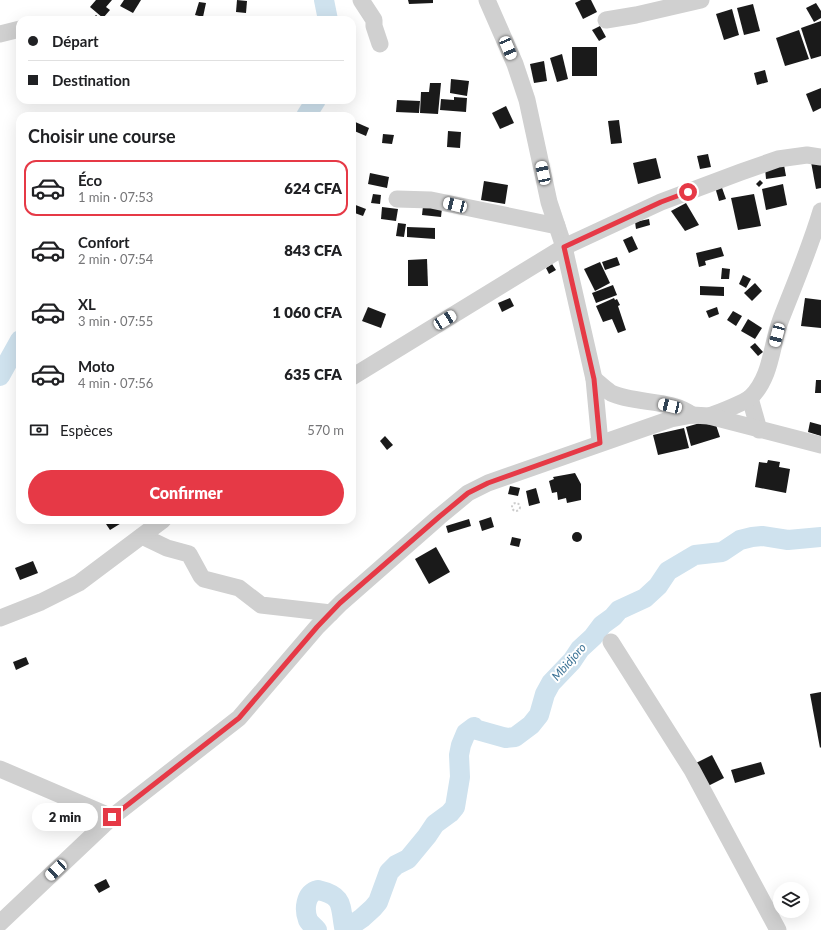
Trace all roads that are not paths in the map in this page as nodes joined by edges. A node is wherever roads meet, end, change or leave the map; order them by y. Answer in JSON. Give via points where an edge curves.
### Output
{"nodes":[{"id":1,"x":361,"y":0,"type":"edge"},
{"id":2,"x":487,"y":0,"type":"edge"},
{"id":3,"x":701,"y":0,"type":"edge"},
{"id":4,"x":606,"y":20,"type":"dead end"},
{"id":5,"x":16,"y":30,"type":"edge"},
{"id":6,"x":0,"y":34,"type":"edge"},
{"id":7,"x":380,"y":44,"type":"dead end"},
{"id":8,"x":821,"y":157,"type":"edge"},
{"id":9,"x":397,"y":199,"type":"dead end"},
{"id":10,"x":821,"y":211,"type":"edge"},
{"id":11,"x":557,"y":226,"type":"junction"},
{"id":12,"x":564,"y":247,"type":"junction"},
{"id":13,"x":356,"y":375,"type":"edge"},
{"id":14,"x":594,"y":379,"type":"junction"},
{"id":15,"x":750,"y":398,"type":"junction"},
{"id":16,"x":692,"y":415,"type":"junction"},
{"id":17,"x":710,"y":416,"type":"junction"},
{"id":18,"x":759,"y":430,"type":"junction"},
{"id":19,"x":600,"y":443,"type":"junction"},
{"id":20,"x":821,"y":445,"type":"edge"},
{"id":21,"x":158,"y":524,"type":"edge"},
{"id":22,"x":142,"y":536,"type":"junction"},
{"id":23,"x":331,"y":613,"type":"junction"},
{"id":24,"x":0,"y":618,"type":"edge"},
{"id":25,"x":611,"y":642,"type":"dead end"},
{"id":26,"x":0,"y":769,"type":"edge"},
{"id":27,"x":112,"y":817,"type":"junction"},
{"id":28,"x":0,"y":923,"type":"edge"},
{"id":29,"x":778,"y":930,"type":"edge"}],
"edges":[{"from":1,"to":7,"type":"street","via":[[374,20]]},
{"from":2,"to":11,"type":"street","via":[[515,64],[527,100],[549,202]]},
{"from":3,"to":4,"type":"street"},
{"from":5,"to":6,"type":"street"},
{"from":8,"to":12,"type":"street","via":[[807,155],[778,159],[661,202]]},
{"from":9,"to":11,"type":"street","via":[[431,200]]},
{"from":10,"to":15,"type":"street","via":[[781,320],[769,365],[762,383]]},
{"from":11,"to":12,"type":"street"},
{"from":12,"to":13,"type":"street"},
{"from":12,"to":14,"type":"street"},
{"from":14,"to":16,"type":"street","via":[[612,393],[680,408]]},
{"from":14,"to":19,"type":"street"},
{"from":15,"to":17,"type":"street"},
{"from":15,"to":18,"type":"street"},
{"from":16,"to":17,"type":"street"},
{"from":16,"to":19,"type":"street","via":[[671,419]]},
{"from":17,"to":18,"type":"street"},
{"from":18,"to":20,"type":"street"},
{"from":19,"to":23,"type":"street","via":[[488,483],[468,493]]},
{"from":21,"to":22,"type":"street"},
{"from":22,"to":23,"type":"street","via":[[167,548],[189,554],[204,579],[239,588],[259,604]]},
{"from":22,"to":24,"type":"street","via":[[79,582],[41,602]]},
{"from":23,"to":27,"type":"street","via":[[239,718]]},
{"from":25,"to":29,"type":"street","via":[[692,770]]},
{"from":26,"to":27,"type":"street"},
{"from":27,"to":28,"type":"street"}]}
